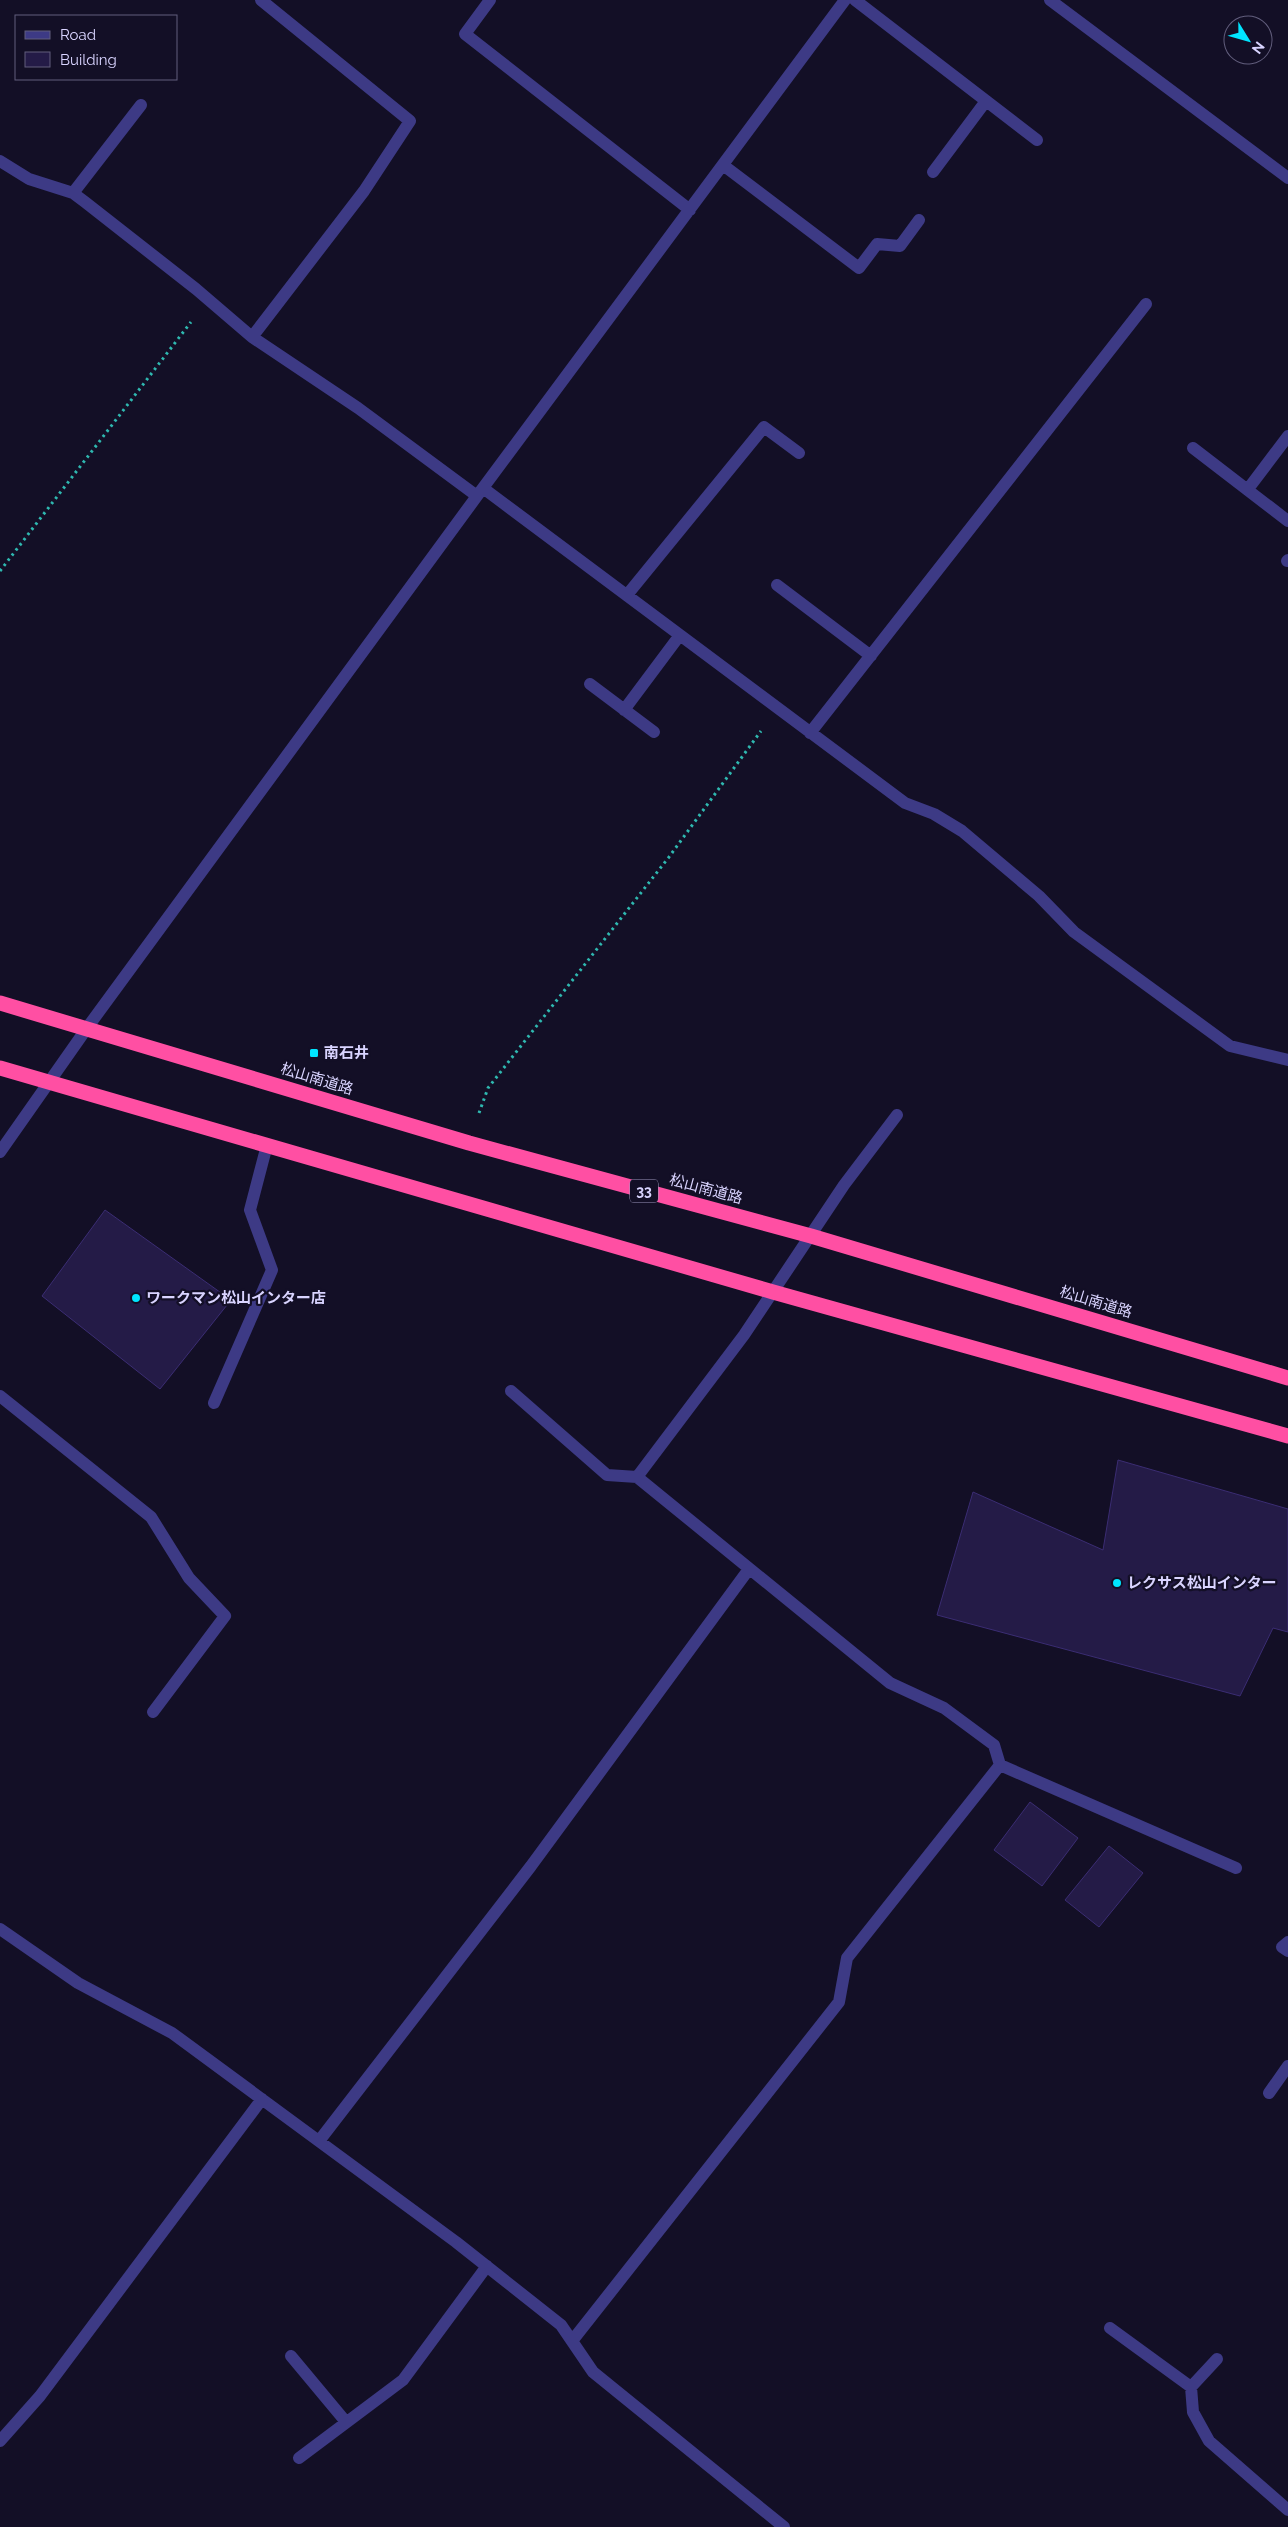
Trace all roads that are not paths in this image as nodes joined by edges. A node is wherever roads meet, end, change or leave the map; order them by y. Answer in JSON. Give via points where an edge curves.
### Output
{"nodes":[{"id":1,"x":261,"y":0,"type":"edge"},
{"id":2,"x":490,"y":0,"type":"edge"},
{"id":3,"x":845,"y":0,"type":"edge"},
{"id":4,"x":855,"y":0,"type":"edge"},
{"id":5,"x":1050,"y":0,"type":"edge"},
{"id":6,"x":986,"y":101,"type":"junction"},
{"id":7,"x":141,"y":105,"type":"dead end"},
{"id":8,"x":1037,"y":140,"type":"dead end"},
{"id":9,"x":0,"y":161,"type":"edge"},
{"id":10,"x":723,"y":165,"type":"junction"},
{"id":11,"x":933,"y":172,"type":"dead end"},
{"id":12,"x":1288,"y":178,"type":"edge"},
{"id":13,"x":73,"y":193,"type":"junction"},
{"id":14,"x":690,"y":210,"type":"junction"},
{"id":15,"x":919,"y":220,"type":"dead end"},
{"id":16,"x":1146,"y":304,"type":"dead end"},
{"id":17,"x":252,"y":337,"type":"junction"},
{"id":18,"x":1288,"y":436,"type":"edge"},
{"id":19,"x":1194,"y":448,"type":"dead end"},
{"id":20,"x":799,"y":453,"type":"dead end"},
{"id":21,"x":1248,"y":489,"type":"junction"},
{"id":22,"x":480,"y":492,"type":"junction"},
{"id":23,"x":1288,"y":520,"type":"edge"},
{"id":24,"x":778,"y":585,"type":"dead end"},
{"id":25,"x":627,"y":596,"type":"junction"},
{"id":26,"x":680,"y":635,"type":"junction"},
{"id":27,"x":871,"y":656,"type":"junction"},
{"id":28,"x":590,"y":684,"type":"dead end"},
{"id":29,"x":624,"y":710,"type":"junction"},
{"id":30,"x":654,"y":732,"type":"dead end"},
{"id":31,"x":810,"y":733,"type":"junction"},
{"id":32,"x":0,"y":1003,"type":"edge"},
{"id":33,"x":87,"y":1028,"type":"junction"},
{"id":34,"x":1287,"y":1057,"type":"edge"},
{"id":35,"x":0,"y":1068,"type":"edge"},
{"id":36,"x":49,"y":1082,"type":"junction"},
{"id":37,"x":897,"y":1114,"type":"dead end"},
{"id":38,"x":267,"y":1144,"type":"junction"},
{"id":39,"x":0,"y":1152,"type":"edge"},
{"id":40,"x":811,"y":1236,"type":"junction"},
{"id":41,"x":773,"y":1292,"type":"junction"},
{"id":42,"x":1288,"y":1378,"type":"edge"},
{"id":43,"x":511,"y":1391,"type":"dead end"},
{"id":44,"x":0,"y":1396,"type":"edge"},
{"id":45,"x":214,"y":1403,"type":"dead end"},
{"id":46,"x":1288,"y":1436,"type":"edge"},
{"id":47,"x":636,"y":1477,"type":"junction"},
{"id":48,"x":749,"y":1569,"type":"junction"},
{"id":49,"x":153,"y":1712,"type":"dead end"},
{"id":50,"x":1000,"y":1765,"type":"junction"},
{"id":51,"x":1236,"y":1868,"type":"dead end"},
{"id":52,"x":0,"y":1929,"type":"edge"},
{"id":53,"x":1288,"y":1942,"type":"edge"},
{"id":54,"x":1288,"y":1951,"type":"edge"},
{"id":55,"x":1288,"y":2066,"type":"edge"},
{"id":56,"x":1269,"y":2093,"type":"dead end"},
{"id":57,"x":262,"y":2099,"type":"junction"},
{"id":58,"x":319,"y":2141,"type":"junction"},
{"id":59,"x":487,"y":2266,"type":"junction"},
{"id":60,"x":1110,"y":2328,"type":"dead end"},
{"id":61,"x":572,"y":2341,"type":"junction"},
{"id":62,"x":291,"y":2356,"type":"dead end"},
{"id":63,"x":1216,"y":2360,"type":"dead end"},
{"id":64,"x":1191,"y":2387,"type":"junction"},
{"id":65,"x":346,"y":2422,"type":"junction"},
{"id":66,"x":0,"y":2441,"type":"edge"},
{"id":67,"x":299,"y":2458,"type":"dead end"},
{"id":68,"x":1288,"y":2510,"type":"edge"},
{"id":69,"x":784,"y":2527,"type":"edge"}],
"edges":[{"from":1,"to":17,"type":"street","via":[[410,121],[364,192]]},
{"from":2,"to":14,"type":"street","via":[[465,34]]},
{"from":3,"to":10,"type":"street"},
{"from":4,"to":6,"type":"street"},
{"from":5,"to":12,"type":"street"},
{"from":6,"to":8,"type":"street"},
{"from":6,"to":11,"type":"street"},
{"from":7,"to":13,"type":"street"},
{"from":9,"to":13,"type":"street","via":[[29,179]]},
{"from":10,"to":14,"type":"street"},
{"from":10,"to":15,"type":"street","via":[[859,268],[877,244],[900,246]]},
{"from":13,"to":17,"type":"street"},
{"from":14,"to":22,"type":"street"},
{"from":16,"to":27,"type":"street"},
{"from":17,"to":22,"type":"street"},
{"from":18,"to":21,"type":"street"},
{"from":19,"to":21,"type":"street"},
{"from":20,"to":25,"type":"street","via":[[764,427]]},
{"from":21,"to":23,"type":"street"},
{"from":22,"to":25,"type":"street"},
{"from":22,"to":33,"type":"street"},
{"from":24,"to":27,"type":"street"},
{"from":25,"to":26,"type":"street"},
{"from":26,"to":29,"type":"street"},
{"from":26,"to":31,"type":"street"},
{"from":27,"to":31,"type":"street"},
{"from":28,"to":29,"type":"street"},
{"from":29,"to":30,"type":"street"},
{"from":31,"to":34,"type":"street","via":[[904,803],[934,814],[962,831],[1039,896],[1074,932],[1230,1046]]},
{"from":32,"to":33,"type":"highway","name":"松山南道路","number":"33"},
{"from":33,"to":36,"type":"street"},
{"from":33,"to":40,"type":"highway","name":"松山南道路","number":"33","via":[[470,1143]]},
{"from":35,"to":36,"type":"highway"},
{"from":36,"to":38,"type":"highway"},
{"from":36,"to":39,"type":"street"},
{"from":37,"to":40,"type":"street"},
{"from":38,"to":41,"type":"highway"},
{"from":38,"to":45,"type":"street","via":[[250,1210],[272,1270]]},
{"from":40,"to":41,"type":"street"},
{"from":40,"to":42,"type":"highway","name":"松山南道路","number":"33"},
{"from":41,"to":46,"type":"highway"},
{"from":41,"to":47,"type":"street"},
{"from":43,"to":47,"type":"street","via":[[606,1475]]},
{"from":44,"to":49,"type":"street","via":[[150,1517],[189,1578],[225,1616]]},
{"from":47,"to":48,"type":"street"},
{"from":48,"to":50,"type":"street","via":[[890,1683],[944,1708],[994,1745]]},
{"from":48,"to":58,"type":"street","via":[[531,1866]]},
{"from":50,"to":51,"type":"street"},
{"from":50,"to":61,"type":"street","via":[[847,1958],[839,2002]]},
{"from":52,"to":57,"type":"street","via":[[78,1984],[172,2033]]},
{"from":53,"to":54,"type":"street","via":[[1282,1946]]},
{"from":55,"to":56,"type":"street"},
{"from":57,"to":58,"type":"street"},
{"from":57,"to":66,"type":"street","via":[[40,2396]]},
{"from":58,"to":59,"type":"street"},
{"from":59,"to":61,"type":"street","via":[[561,2325]]},
{"from":59,"to":65,"type":"street","via":[[404,2380]]},
{"from":60,"to":64,"type":"street"},
{"from":61,"to":69,"type":"street","via":[[593,2372]]},
{"from":62,"to":65,"type":"street"},
{"from":63,"to":64,"type":"street"},
{"from":64,"to":68,"type":"street","via":[[1193,2412],[1209,2441]]},
{"from":65,"to":67,"type":"street"}]}
